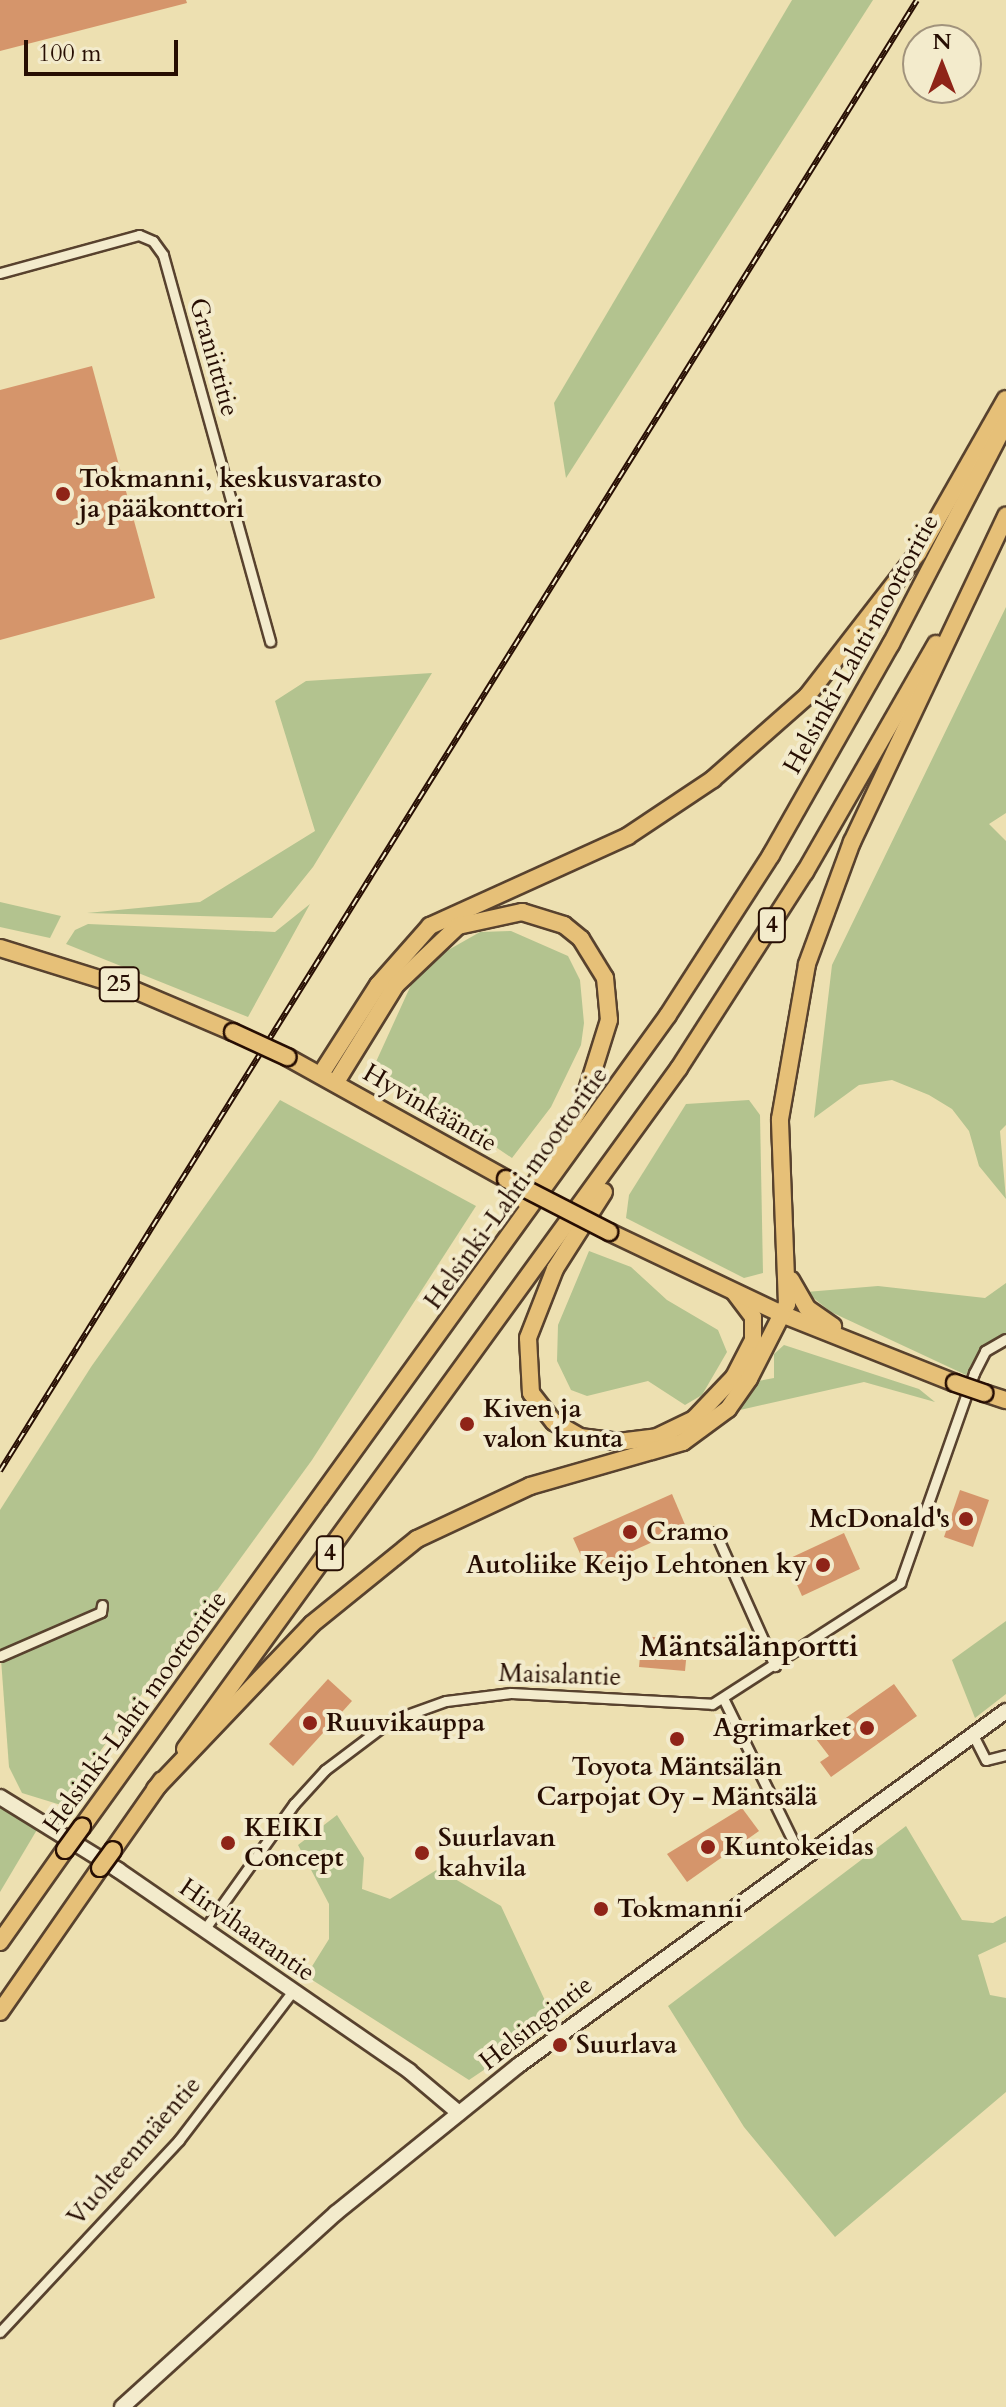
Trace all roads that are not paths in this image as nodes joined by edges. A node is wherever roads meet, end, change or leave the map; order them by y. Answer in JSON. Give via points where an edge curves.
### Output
{"nodes":[{"id":1,"x":0,"y":273,"type":"edge"},
{"id":2,"x":1006,"y":399,"type":"edge"},
{"id":3,"x":1006,"y":422,"type":"edge"},
{"id":4,"x":1006,"y":514,"type":"edge"},
{"id":5,"x":270,"y":641,"type":"dead end"},
{"id":6,"x":0,"y":948,"type":"edge"},
{"id":7,"x":679,"y":1068,"type":"junction"},
{"id":8,"x":329,"y":1078,"type":"junction"},
{"id":9,"x":785,"y":1259,"type":"junction"},
{"id":10,"x":734,"y":1292,"type":"junction"},
{"id":11,"x":784,"y":1315,"type":"junction"},
{"id":12,"x":1006,"y":1339,"type":"edge"},
{"id":13,"x":880,"y":1353,"type":"junction"},
{"id":14,"x":421,"y":1360,"type":"junction"},
{"id":15,"x":1006,"y":1400,"type":"edge"},
{"id":16,"x":715,"y":1532,"type":"dead end"},
{"id":17,"x":102,"y":1605,"type":"dead end"},
{"id":18,"x":0,"y":1656,"type":"edge"},
{"id":19,"x":775,"y":1666,"type":"junction"},
{"id":20,"x":724,"y":1700,"type":"junction"},
{"id":21,"x":1006,"y":1711,"type":"edge"},
{"id":22,"x":973,"y":1735,"type":"junction"},
{"id":23,"x":1006,"y":1755,"type":"edge"},
{"id":24,"x":155,"y":1789,"type":"junction"},
{"id":25,"x":0,"y":1797,"type":"edge"},
{"id":26,"x":802,"y":1859,"type":"junction"},
{"id":27,"x":204,"y":1930,"type":"junction"},
{"id":28,"x":0,"y":1942,"type":"edge"},
{"id":29,"x":293,"y":1991,"type":"junction"},
{"id":30,"x":0,"y":2012,"type":"edge"},
{"id":31,"x":459,"y":2113,"type":"junction"},
{"id":32,"x":0,"y":2332,"type":"edge"},
{"id":33,"x":122,"y":2407,"type":"edge"}],
"edges":[{"from":1,"to":5,"type":"street","name":"Graniittitie","via":[[139,235],[153,241],[163,255]]},
{"from":2,"to":8,"type":"highway","via":[[887,600],[807,696],[713,779],[628,836],[430,926],[378,985]]},
{"from":3,"to":14,"type":"highway","name":"Helsinki-Lahti moottoritie","number":"4","via":[[891,644],[771,855],[626,1076]]},
{"from":4,"to":7,"type":"highway","number":"4","via":[[805,872]]},
{"from":4,"to":9,"type":"highway","via":[[852,842],[807,964],[780,1119]]},
{"from":6,"to":8,"type":"highway","name":"Hyvinkääntie","number":"25","bridge":true,"via":[[132,989]]},
{"from":7,"to":10,"type":"highway","via":[[543,1294],[525,1355],[531,1393],[554,1422],[580,1437],[639,1441],[677,1429],[716,1400],[746,1357],[753,1317]]},
{"from":7,"to":24,"type":"highway","number":"4"},
{"from":8,"to":10,"type":"highway","name":"Hyvinkääntie","number":"25","bridge":true,"via":[[506,1179]]},
{"from":8,"to":14,"type":"highway","via":[[405,974],[440,939],[473,919],[522,912],[546,917],[581,939],[605,978],[609,1020],[583,1103]]},
{"from":9,"to":11,"type":"highway"},
{"from":9,"to":13,"type":"highway","via":[[807,1308]]},
{"from":10,"to":11,"type":"highway","name":"Hyvinkääntie","number":"25"},
{"from":11,"to":13,"type":"highway","name":"Hyvinkääntie","number":"25"},
{"from":11,"to":24,"type":"highway","via":[[728,1409],[699,1433],[485,1504],[383,1564],[312,1624]]},
{"from":12,"to":19,"type":"street","via":[[985,1351],[974,1373],[900,1583]]},
{"from":13,"to":15,"type":"highway","name":"Hyvinkääntie","number":"25","bridge":true},
{"from":14,"to":28,"type":"highway","name":"Helsinki-Lahti moottoritie","number":"4","bridge":true},
{"from":16,"to":19,"type":"street"},
{"from":17,"to":18,"type":"street","via":[[101,1612]]},
{"from":19,"to":20,"type":"street"},
{"from":20,"to":26,"type":"street"},
{"from":20,"to":27,"type":"street","name":"Maisalantie","via":[[511,1693],[446,1701],[390,1721],[325,1770],[294,1804]]},
{"from":21,"to":22,"type":"main road","name":"Helsingintie"},
{"from":22,"to":23,"type":"street","via":[[986,1760]]},
{"from":22,"to":26,"type":"main road","name":"Helsingintie"},
{"from":24,"to":30,"type":"highway","number":"4","bridge":true},
{"from":25,"to":27,"type":"main road","name":"Hirvihaarantie"},
{"from":26,"to":31,"type":"main road","name":"Helsingintie"},
{"from":27,"to":29,"type":"main road","name":"Hirvihaarantie"},
{"from":29,"to":31,"type":"main road","name":"Hirvihaarantie"},
{"from":29,"to":32,"type":"street","name":"Vuolteenmäentie","via":[[179,2140]]},
{"from":31,"to":33,"type":"main road","name":"Helsingintie","via":[[235,2300]]}]}
